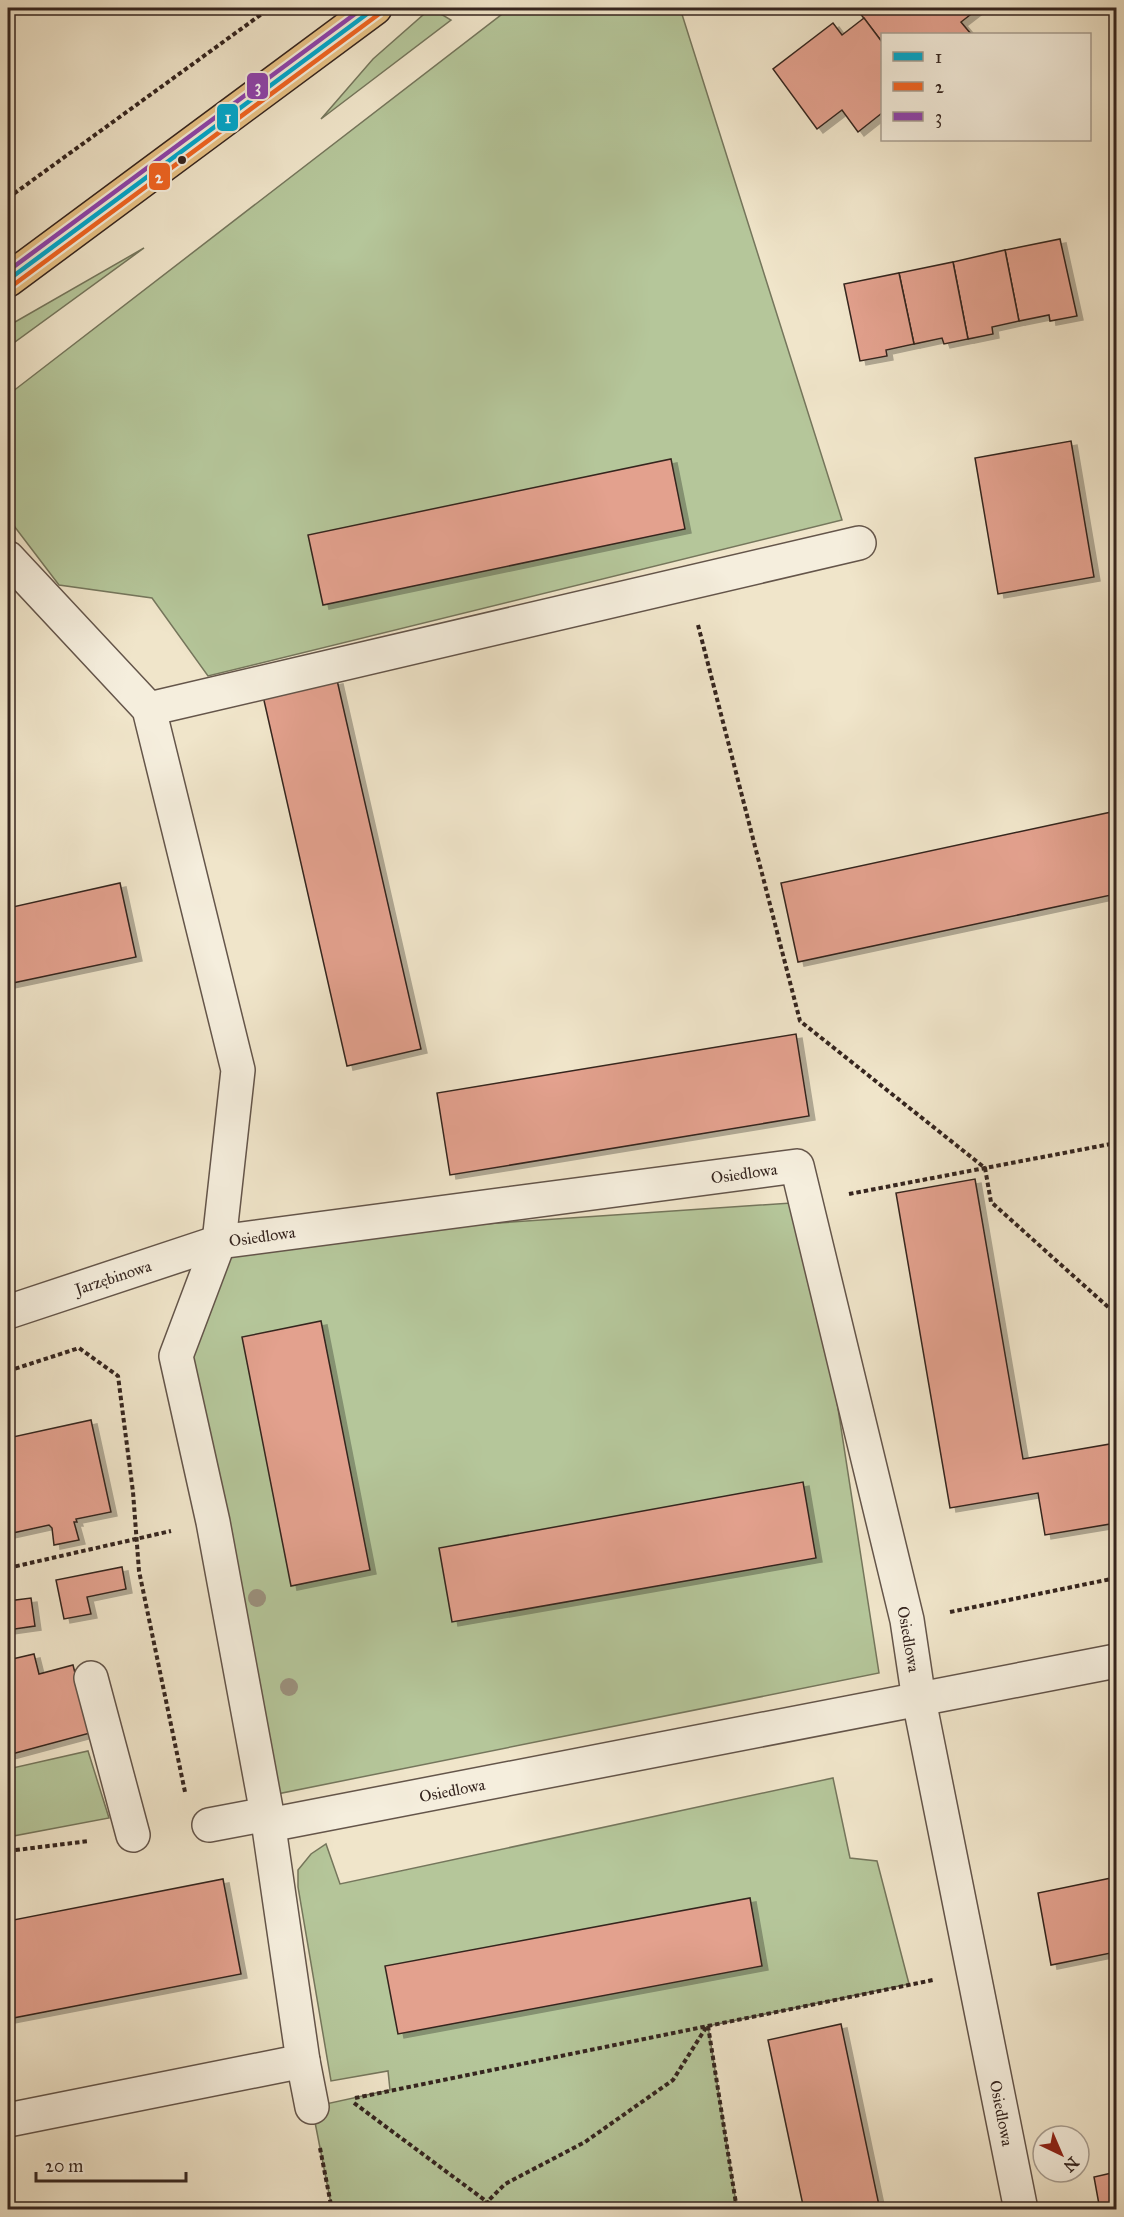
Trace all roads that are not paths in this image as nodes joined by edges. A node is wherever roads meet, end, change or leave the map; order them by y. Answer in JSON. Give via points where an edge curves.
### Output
{"nodes":[{"id":1,"x":375,"y":8,"type":"edge"},
{"id":2,"x":8,"y":280,"type":"edge"},
{"id":3,"x":860,"y":543,"type":"dead end"},
{"id":4,"x":8,"y":558,"type":"edge"},
{"id":5,"x":149,"y":709,"type":"junction"},
{"id":6,"x":219,"y":1242,"type":"junction"},
{"id":7,"x":8,"y":1312,"type":"edge"},
{"id":8,"x":1116,"y":1660,"type":"edge"},
{"id":9,"x":92,"y":1678,"type":"dead end"},
{"id":10,"x":919,"y":1700,"type":"junction"},
{"id":11,"x":268,"y":1820,"type":"junction"},
{"id":12,"x":208,"y":1825,"type":"dead end"},
{"id":13,"x":133,"y":1835,"type":"dead end"},
{"id":14,"x":303,"y":2061,"type":"junction"},
{"id":15,"x":312,"y":2107,"type":"road end"},
{"id":16,"x":8,"y":2120,"type":"edge"},
{"id":17,"x":1021,"y":2210,"type":"edge"}],
"edges":[{"from":1,"to":2,"type":"main road"},
{"from":3,"to":5,"type":"street"},
{"from":4,"to":5,"type":"street"},
{"from":5,"to":6,"type":"street","via":[[238,1070]]},
{"from":6,"to":7,"type":"street","name":"Jarzębinowa"},
{"from":6,"to":10,"type":"street","name":"Osiedlowa","via":[[797,1166],[907,1620]]},
{"from":6,"to":11,"type":"street","via":[[176,1356],[213,1522]]},
{"from":8,"to":10,"type":"street","name":"Osiedlowa"},
{"from":9,"to":13,"type":"street"},
{"from":10,"to":11,"type":"street","name":"Osiedlowa"},
{"from":10,"to":17,"type":"street","name":"Osiedlowa"},
{"from":11,"to":12,"type":"street","name":"Osiedlowa"},
{"from":11,"to":14,"type":"street"},
{"from":14,"to":15,"type":"street"},
{"from":14,"to":16,"type":"street"}]}
